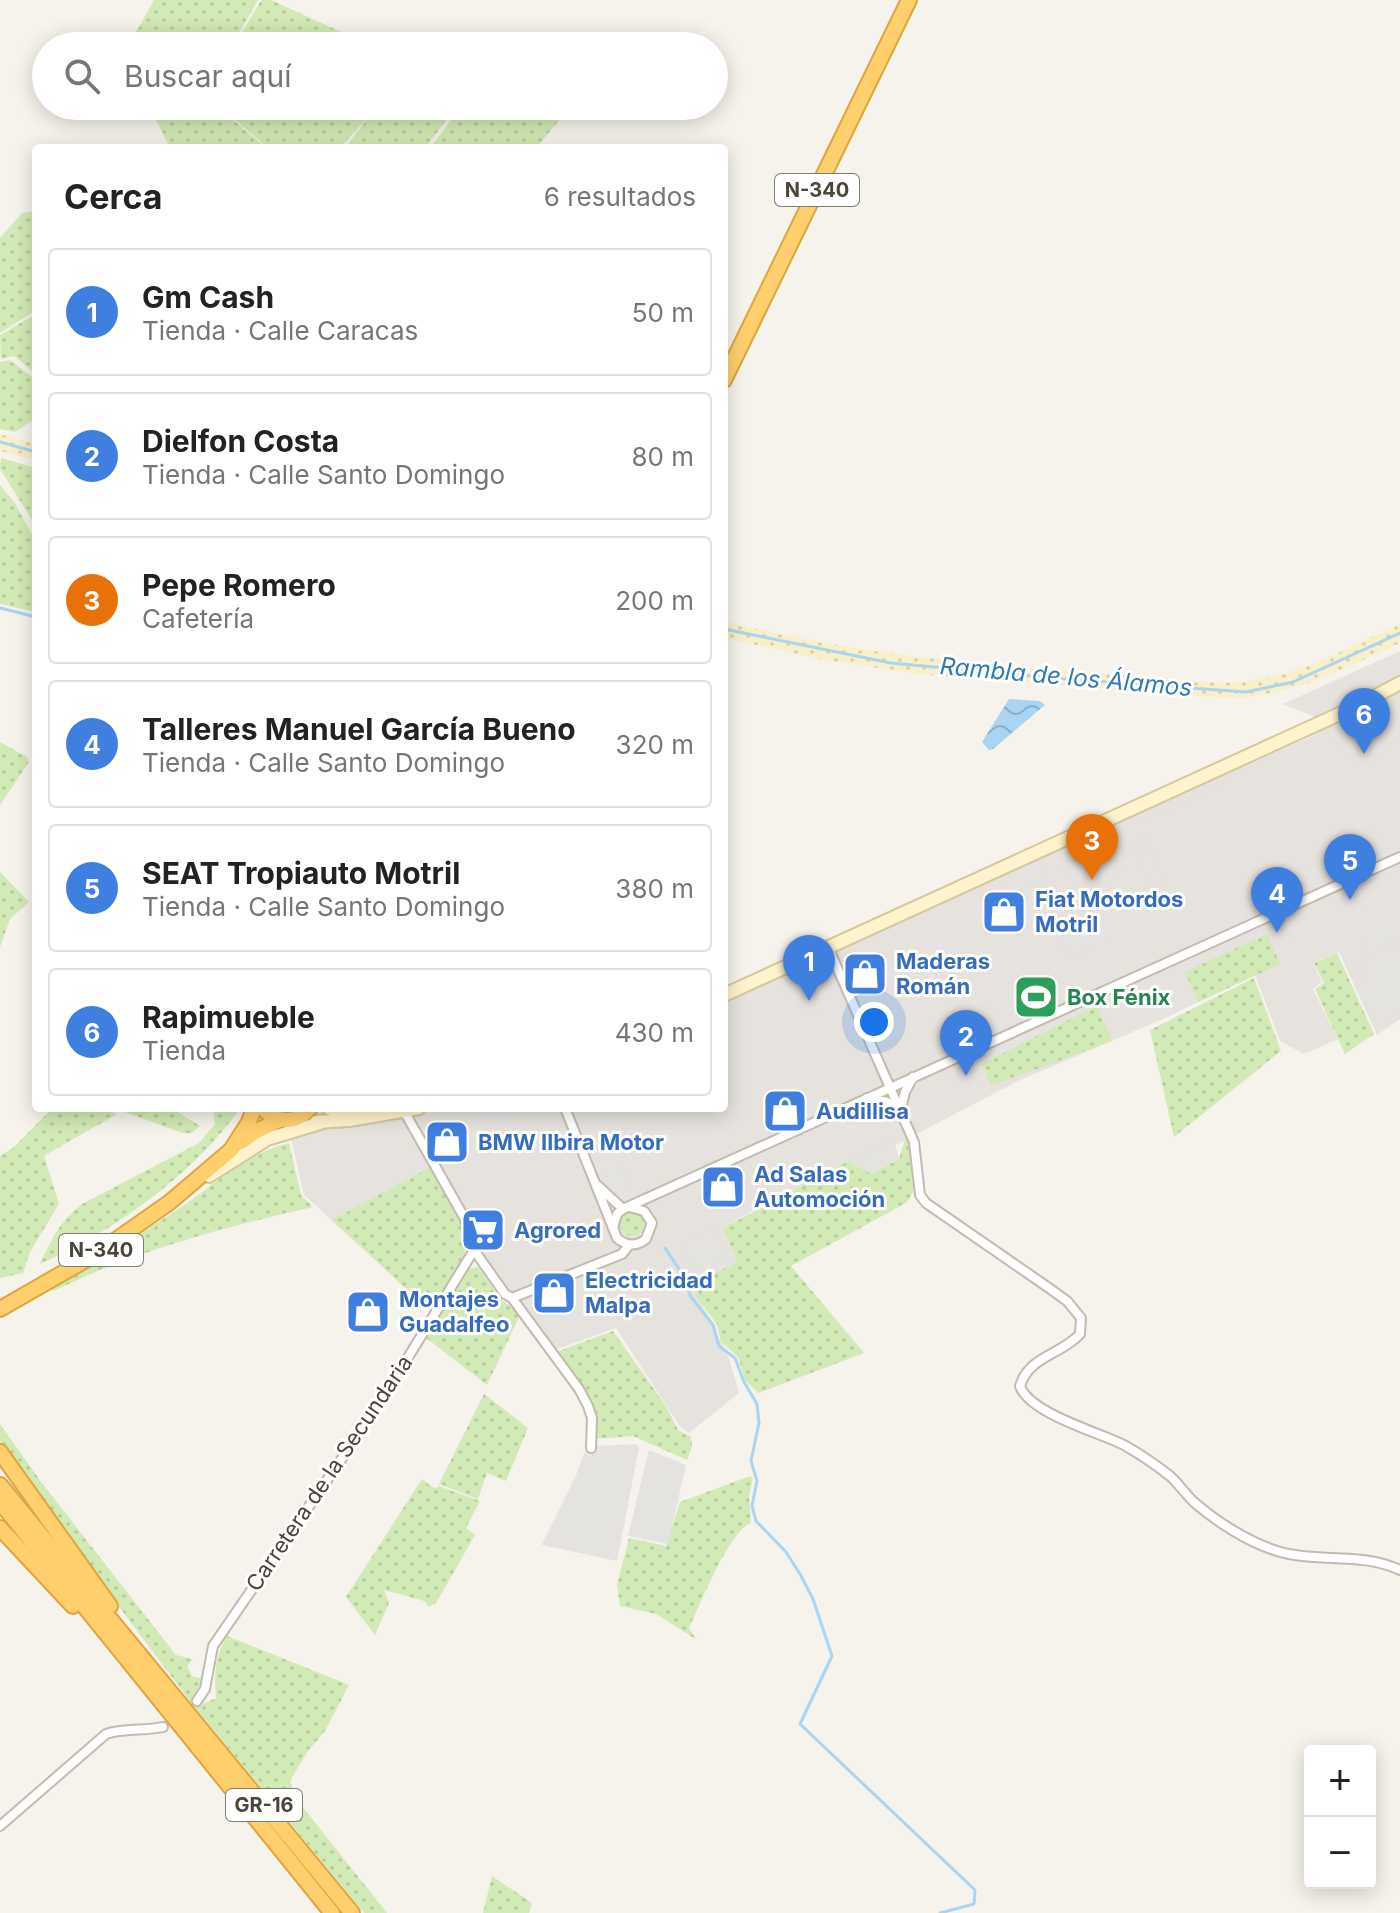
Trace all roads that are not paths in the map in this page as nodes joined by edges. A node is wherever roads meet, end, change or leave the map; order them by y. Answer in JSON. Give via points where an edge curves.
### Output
{"nodes":[{"id":1,"x":909,"y":0,"type":"edge"},
{"id":2,"x":728,"y":372,"type":"edge"},
{"id":3,"x":1400,"y":683,"type":"edge"},
{"id":4,"x":1400,"y":694,"type":"edge"},
{"id":5,"x":1375,"y":697,"type":"junction"},
{"id":6,"x":1400,"y":857,"type":"edge"},
{"id":7,"x":828,"y":947,"type":"junction"},
{"id":8,"x":728,"y":993,"type":"edge"},
{"id":9,"x":879,"y":1065,"type":"junction"},
{"id":10,"x":914,"y":1076,"type":"junction"},
{"id":11,"x":889,"y":1087,"type":"junction"},
{"id":12,"x":866,"y":1098,"type":"junction"},
{"id":13,"x":253,"y":1112,"type":"edge"},
{"id":14,"x":271,"y":1112,"type":"edge"},
{"id":15,"x":302,"y":1112,"type":"edge"},
{"id":16,"x":343,"y":1112,"type":"edge"},
{"id":17,"x":397,"y":1112,"type":"edge"},
{"id":18,"x":405,"y":1112,"type":"edge"},
{"id":19,"x":567,"y":1112,"type":"edge"},
{"id":20,"x":900,"y":1112,"type":"junction"},
{"id":21,"x":361,"y":1117,"type":"junction"},
{"id":22,"x":286,"y":1120,"type":"junction"},
{"id":23,"x":320,"y":1123,"type":"junction"},
{"id":24,"x":231,"y":1150,"type":"junction"},
{"id":25,"x":594,"y":1183,"type":"junction"},
{"id":26,"x":654,"y":1196,"type":"junction"},
{"id":27,"x":170,"y":1202,"type":"junction"},
{"id":28,"x":625,"y":1208,"type":"junction"},
{"id":29,"x":644,"y":1211,"type":"junction"},
{"id":30,"x":613,"y":1228,"type":"junction"},
{"id":31,"x":629,"y":1245,"type":"junction"},
{"id":32,"x":474,"y":1250,"type":"junction"},
{"id":33,"x":512,"y":1298,"type":"junction"},
{"id":34,"x":0,"y":1309,"type":"edge"},
{"id":35,"x":591,"y":1448,"type":"dead end"},
{"id":36,"x":0,"y":1452,"type":"edge"},
{"id":37,"x":0,"y":1485,"type":"edge"},
{"id":38,"x":0,"y":1502,"type":"edge"},
{"id":39,"x":0,"y":1528,"type":"edge"},
{"id":40,"x":1400,"y":1570,"type":"edge"},
{"id":41,"x":176,"y":1697,"type":"junction"},
{"id":42,"x":158,"y":1698,"type":"junction"},
{"id":43,"x":197,"y":1701,"type":"dead end"},
{"id":44,"x":163,"y":1727,"type":"dead end"},
{"id":45,"x":0,"y":1826,"type":"edge"},
{"id":46,"x":332,"y":1913,"type":"edge"},
{"id":47,"x":352,"y":1913,"type":"edge"}],
"edges":[{"from":1,"to":2,"type":"highway","number":"N-340"},
{"from":3,"to":5,"type":"main road"},
{"from":4,"to":5,"type":"main road"},
{"from":5,"to":7,"type":"main road"},
{"from":6,"to":10,"type":"street"},
{"from":7,"to":8,"type":"main road"},
{"from":7,"to":9,"type":"street"},
{"from":9,"to":10,"type":"street","via":[[895,1078]]},
{"from":9,"to":11,"type":"street"},
{"from":9,"to":12,"type":"street","via":[[878,1082]]},
{"from":10,"to":11,"type":"street"},
{"from":10,"to":20,"type":"street"},
{"from":11,"to":12,"type":"street"},
{"from":11,"to":20,"type":"street"},
{"from":12,"to":20,"type":"street","via":[[887,1102]]},
{"from":12,"to":26,"type":"street"},
{"from":13,"to":24,"type":"highway","number":"N-340"},
{"from":14,"to":22,"type":"highway"},
{"from":15,"to":22,"type":"highway","number":"N-340"},
{"from":16,"to":21,"type":"main road"},
{"from":17,"to":21,"type":"main road"},
{"from":18,"to":32,"type":"street","via":[[465,1219]]},
{"from":19,"to":25,"type":"street"},
{"from":20,"to":40,"type":"street","via":[[914,1142],[920,1195],[926,1203],[1067,1301],[1081,1318],[1074,1341],[1037,1361],[1023,1376],[1020,1386],[1029,1400],[1143,1457],[1195,1503],[1273,1550],[1378,1562]]},
{"from":21,"to":23,"type":"main road"},
{"from":22,"to":23,"type":"main road"},
{"from":22,"to":24,"type":"highway","number":"N-340","via":[[255,1132]]},
{"from":23,"to":27,"type":"main road","via":[[267,1139]]},
{"from":24,"to":27,"type":"highway","number":"N-340"},
{"from":25,"to":28,"type":"street"},
{"from":25,"to":30,"type":"street"},
{"from":26,"to":28,"type":"street"},
{"from":26,"to":29,"type":"street"},
{"from":27,"to":34,"type":"highway","number":"N-340","via":[[96,1254]]},
{"from":28,"to":29,"type":"street"},
{"from":28,"to":30,"type":"street"},
{"from":29,"to":31,"type":"street","via":[[651,1231],[642,1243]]},
{"from":30,"to":31,"type":"street"},
{"from":31,"to":33,"type":"street","via":[[622,1254]]},
{"from":32,"to":33,"type":"street"},
{"from":32,"to":43,"type":"street","name":"Carretera de la Secundaria","via":[[380,1403],[213,1646],[205,1689]]},
{"from":33,"to":35,"type":"street","via":[[588,1406]]},
{"from":36,"to":41,"type":"highway"},
{"from":37,"to":41,"type":"highway","number":"GR-16"},
{"from":38,"to":42,"type":"highway","number":"GR-16"},
{"from":39,"to":42,"type":"highway"},
{"from":41,"to":47,"type":"highway","number":"GR-16"},
{"from":42,"to":46,"type":"highway","number":"GR-16"},
{"from":44,"to":45,"type":"street","via":[[106,1734]]}]}
